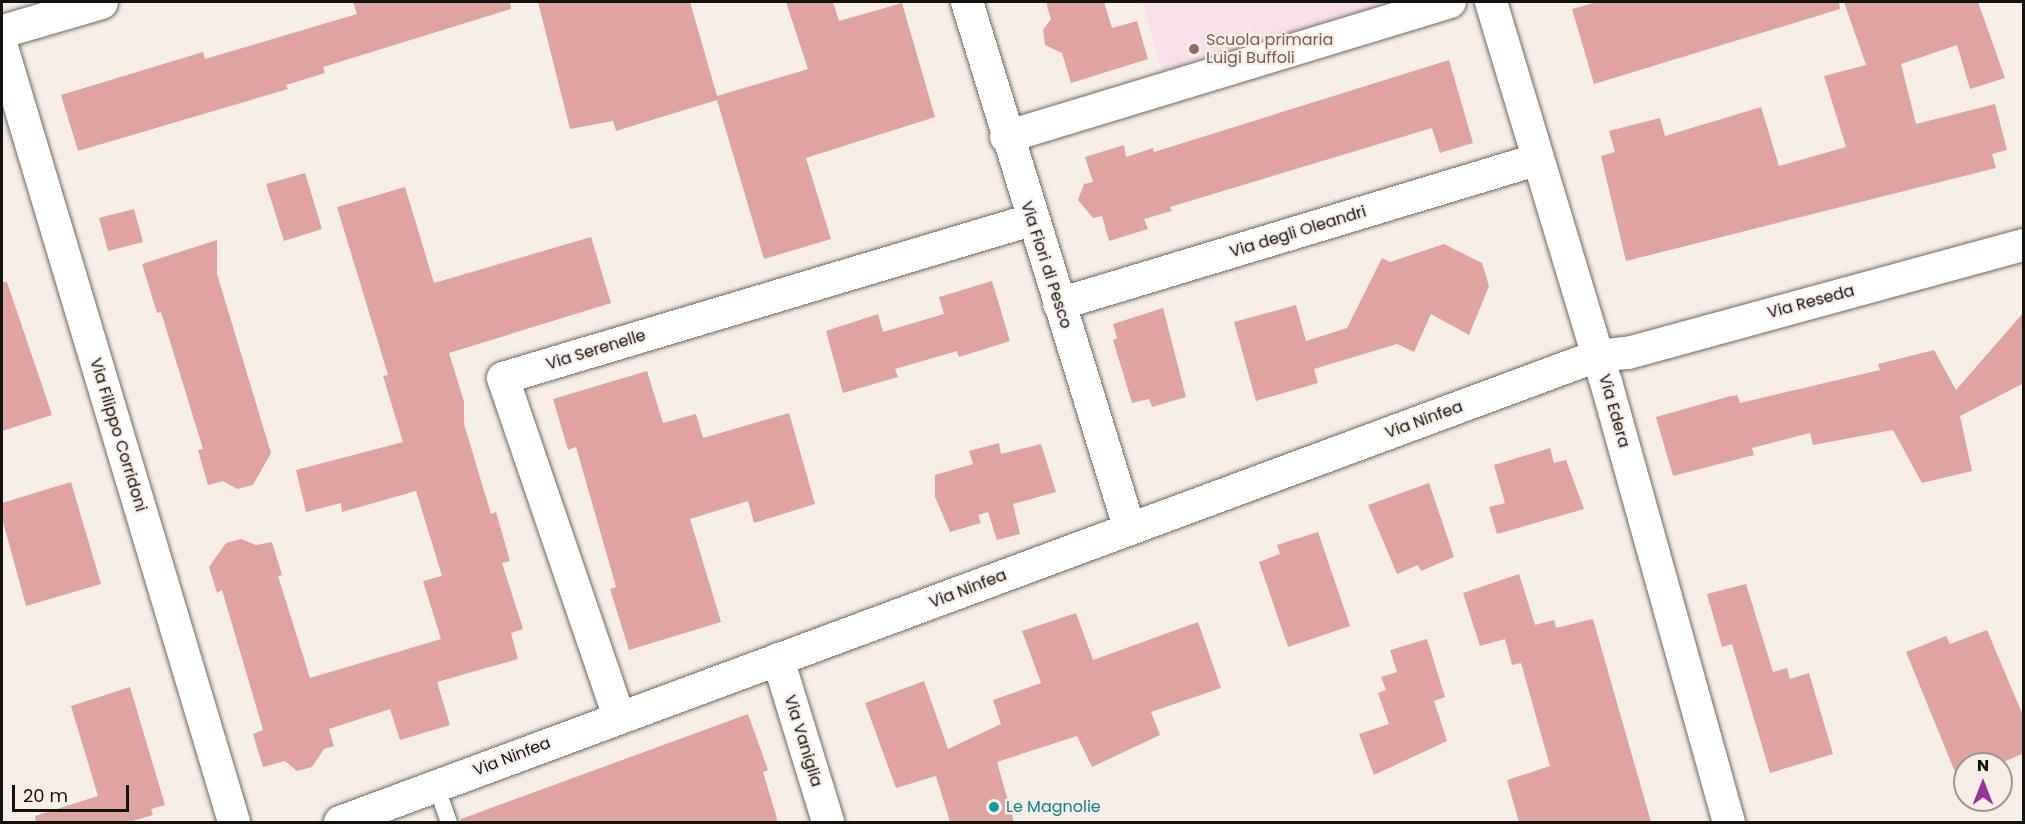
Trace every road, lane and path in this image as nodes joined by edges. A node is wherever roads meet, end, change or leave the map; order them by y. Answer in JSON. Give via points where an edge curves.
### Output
{"nodes":[{"id":1,"x":101,"y":2,"type":"edge"},
{"id":2,"x":966,"y":2,"type":"edge"},
{"id":3,"x":1450,"y":2,"type":"edge"},
{"id":4,"x":1491,"y":2,"type":"edge"},
{"id":5,"x":2,"y":31,"type":"edge"},
{"id":6,"x":2,"y":47,"type":"edge"},
{"id":7,"x":1006,"y":137,"type":"junction"},
{"id":8,"x":1536,"y":160,"type":"junction"},
{"id":9,"x":1032,"y":220,"type":"junction"},
{"id":10,"x":2024,"y":245,"type":"edge"},
{"id":11,"x":1059,"y":304,"type":"junction"},
{"id":12,"x":1597,"y":356,"type":"junction"},
{"id":13,"x":1129,"y":527,"type":"junction"},
{"id":14,"x":778,"y":659,"type":"junction"},
{"id":15,"x":619,"y":717,"type":"junction"},
{"id":16,"x":436,"y":785,"type":"junction"},
{"id":17,"x":234,"y":822,"type":"edge"},
{"id":18,"x":340,"y":822,"type":"edge"},
{"id":19,"x":449,"y":822,"type":"edge"},
{"id":20,"x":828,"y":822,"type":"edge"},
{"id":21,"x":1729,"y":822,"type":"edge"}],
"edges":[{"from":1,"to":5,"type":"street"},
{"from":2,"to":7,"type":"street","name":"Via Fiori di Pesco"},
{"from":3,"to":7,"type":"street"},
{"from":4,"to":8,"type":"street","name":"Via Edera"},
{"from":6,"to":17,"type":"street","name":"Via Filippo Corridoni"},
{"from":7,"to":9,"type":"street","name":"Via Fiori di Pesco"},
{"from":8,"to":11,"type":"street","name":"Via degli Oleandri"},
{"from":8,"to":12,"type":"street","name":"Via Edera"},
{"from":9,"to":11,"type":"street","name":"Via Fiori di Pesco"},
{"from":9,"to":15,"type":"street","name":"Via Serenelle","via":[[503,378]]},
{"from":10,"to":12,"type":"street","name":"Via Reseda","via":[[1628,353]]},
{"from":11,"to":13,"type":"street","name":"Via Fiori di Pesco"},
{"from":12,"to":13,"type":"street","name":"Via Ninfea"},
{"from":12,"to":21,"type":"street","name":"Via Edera"},
{"from":13,"to":14,"type":"street","name":"Via Ninfea"},
{"from":14,"to":15,"type":"street","name":"Via Ninfea"},
{"from":14,"to":20,"type":"street","name":"Via Vaniglia"},
{"from":15,"to":16,"type":"street","name":"Via Ninfea"},
{"from":16,"to":18,"type":"street","name":"Via Ninfea"},
{"from":16,"to":19,"type":"lane"}]}
